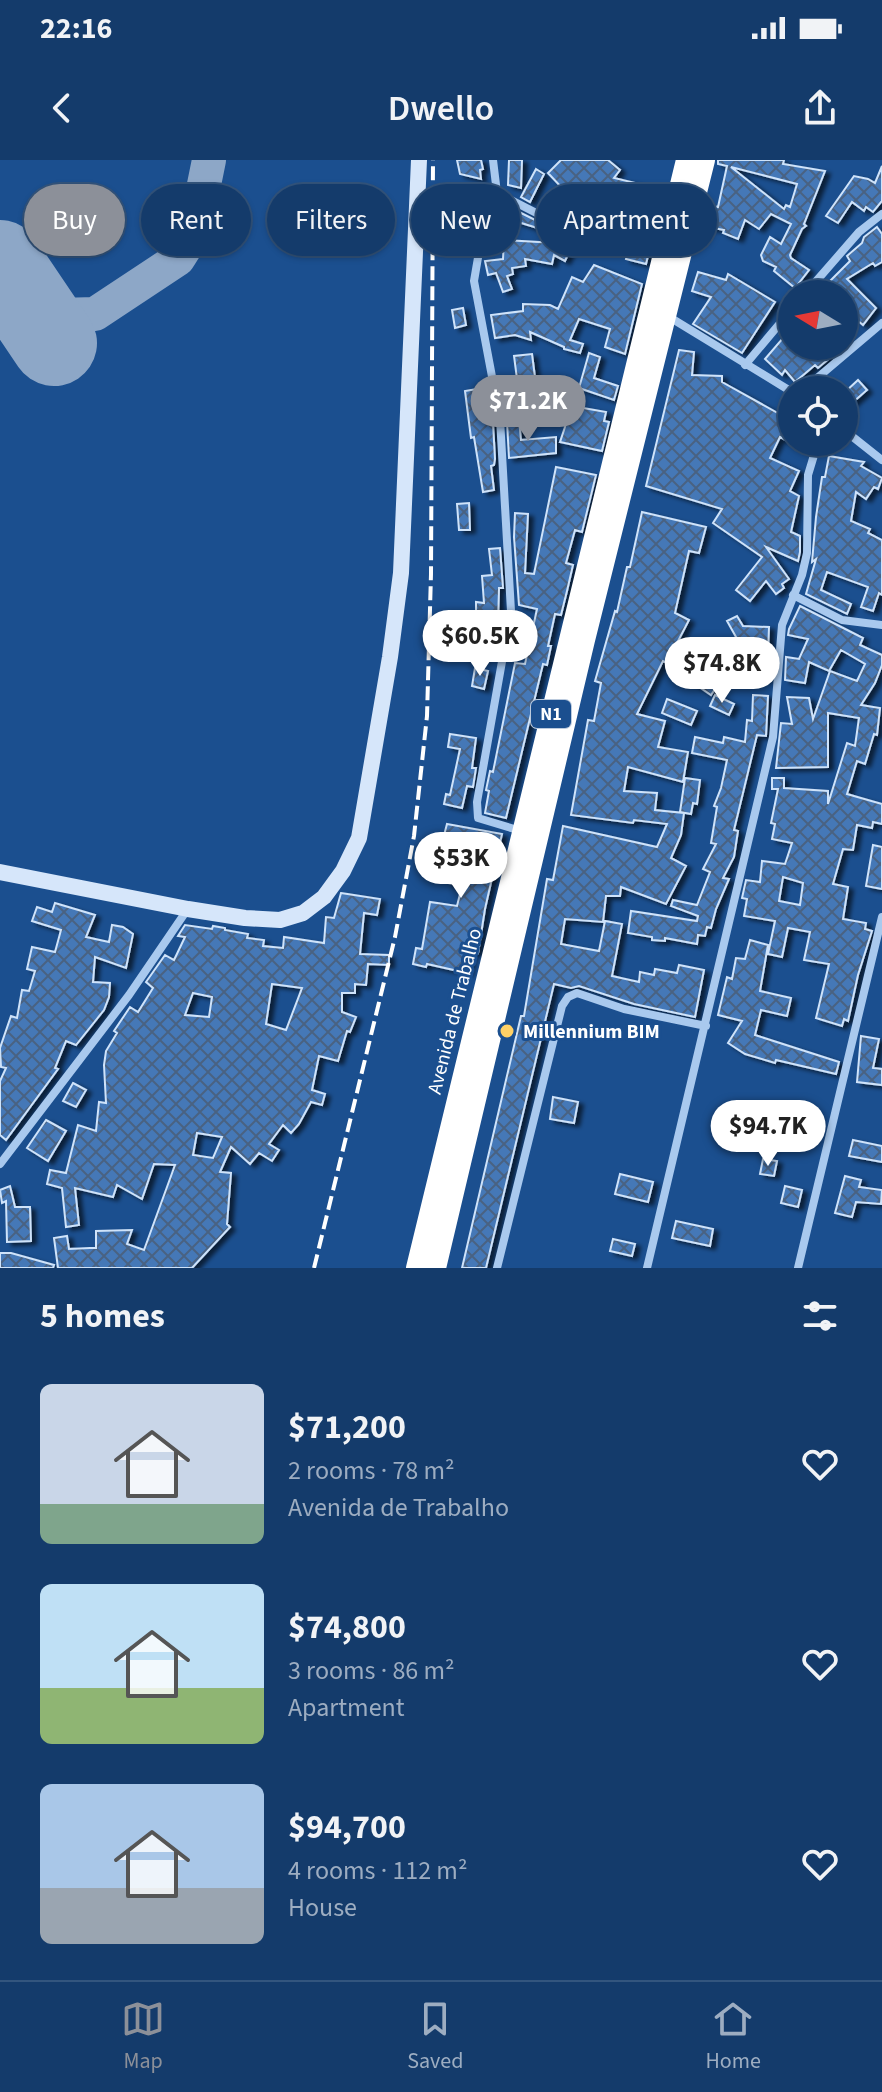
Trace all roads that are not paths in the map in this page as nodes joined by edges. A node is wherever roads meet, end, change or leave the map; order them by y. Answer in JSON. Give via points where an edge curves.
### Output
{"nodes":[{"id":1,"x":419,"y":160,"type":"edge"},
{"id":2,"x":493,"y":160,"type":"edge"},
{"id":3,"x":687,"y":160,"type":"edge"},
{"id":4,"x":704,"y":160,"type":"edge"},
{"id":5,"x":496,"y":184,"type":"edge"},
{"id":6,"x":882,"y":214,"type":"edge"},
{"id":7,"x":478,"y":256,"type":"edge"},
{"id":8,"x":817,"y":280,"type":"edge"},
{"id":9,"x":658,"y":311,"type":"junction"},
{"id":10,"x":882,"y":323,"type":"edge"},
{"id":11,"x":778,"y":326,"type":"edge"},
{"id":12,"x":745,"y":365,"type":"junction"},
{"id":13,"x":820,"y":376,"type":"edge"},
{"id":14,"x":778,"y":384,"type":"edge"},
{"id":15,"x":858,"y":441,"type":"edge"},
{"id":16,"x":814,"y":456,"type":"edge"},
{"id":17,"x":882,"y":460,"type":"edge"},
{"id":18,"x":793,"y":595,"type":"junction"},
{"id":19,"x":583,"y":615,"type":"junction"},
{"id":20,"x":882,"y":625,"type":"edge"},
{"id":21,"x":522,"y":831,"type":"junction"},
{"id":22,"x":0,"y":872,"type":"edge"},
{"id":23,"x":188,"y":909,"type":"junction"},
{"id":24,"x":882,"y":917,"type":"edge"},
{"id":25,"x":490,"y":1001,"type":"junction"},
{"id":26,"x":706,"y":1026,"type":"junction"},
{"id":27,"x":0,"y":1164,"type":"edge"},
{"id":28,"x":439,"y":1214,"type":"junction"},
{"id":29,"x":417,"y":1268,"type":"edge"},
{"id":30,"x":435,"y":1268,"type":"edge"},
{"id":31,"x":497,"y":1268,"type":"edge"},
{"id":32,"x":647,"y":1268,"type":"edge"},
{"id":33,"x":798,"y":1268,"type":"edge"}],
"edges":[{"from":1,"to":23,"type":"street","via":[[401,573],[359,838],[324,897],[303,913],[280,920]]},
{"from":2,"to":5,"type":"street"},
{"from":3,"to":9,"type":"highway","name":"Avenida de Trabalho","number":"N1"},
{"from":4,"to":9,"type":"highway","name":"Avenida de Trabalho","number":"N1"},
{"from":6,"to":8,"type":"street"},
{"from":7,"to":21,"type":"street","via":[[474,281],[500,419],[511,611],[478,818]]},
{"from":9,"to":12,"type":"street"},
{"from":9,"to":19,"type":"highway","name":"Avenida de Trabalho","number":"N1"},
{"from":10,"to":13,"type":"street"},
{"from":11,"to":12,"type":"street"},
{"from":12,"to":14,"type":"street"},
{"from":15,"to":17,"type":"street"},
{"from":16,"to":18,"type":"street","via":[[808,475],[807,553]]},
{"from":18,"to":20,"type":"street","via":[[842,620]]},
{"from":18,"to":26,"type":"street","via":[[781,637],[773,737]]},
{"from":19,"to":21,"type":"highway","name":"Avenida de Trabalho","number":"N1"},
{"from":19,"to":25,"type":"highway","name":"Avenida de Trabalho","number":"N1"},
{"from":21,"to":25,"type":"highway","name":"Avenida de Trabalho","number":"N1"},
{"from":22,"to":23,"type":"street"},
{"from":23,"to":27,"type":"street"},
{"from":24,"to":33,"type":"street"},
{"from":25,"to":28,"type":"highway","name":"Avenida de Trabalho","number":"N1"},
{"from":26,"to":31,"type":"street","via":[[577,993],[568,997]]},
{"from":26,"to":32,"type":"street"},
{"from":28,"to":29,"type":"highway","name":"Avenida de Trabalho","number":"N1"},
{"from":28,"to":30,"type":"highway","name":"Avenida de Trabalho","number":"N1"}]}
